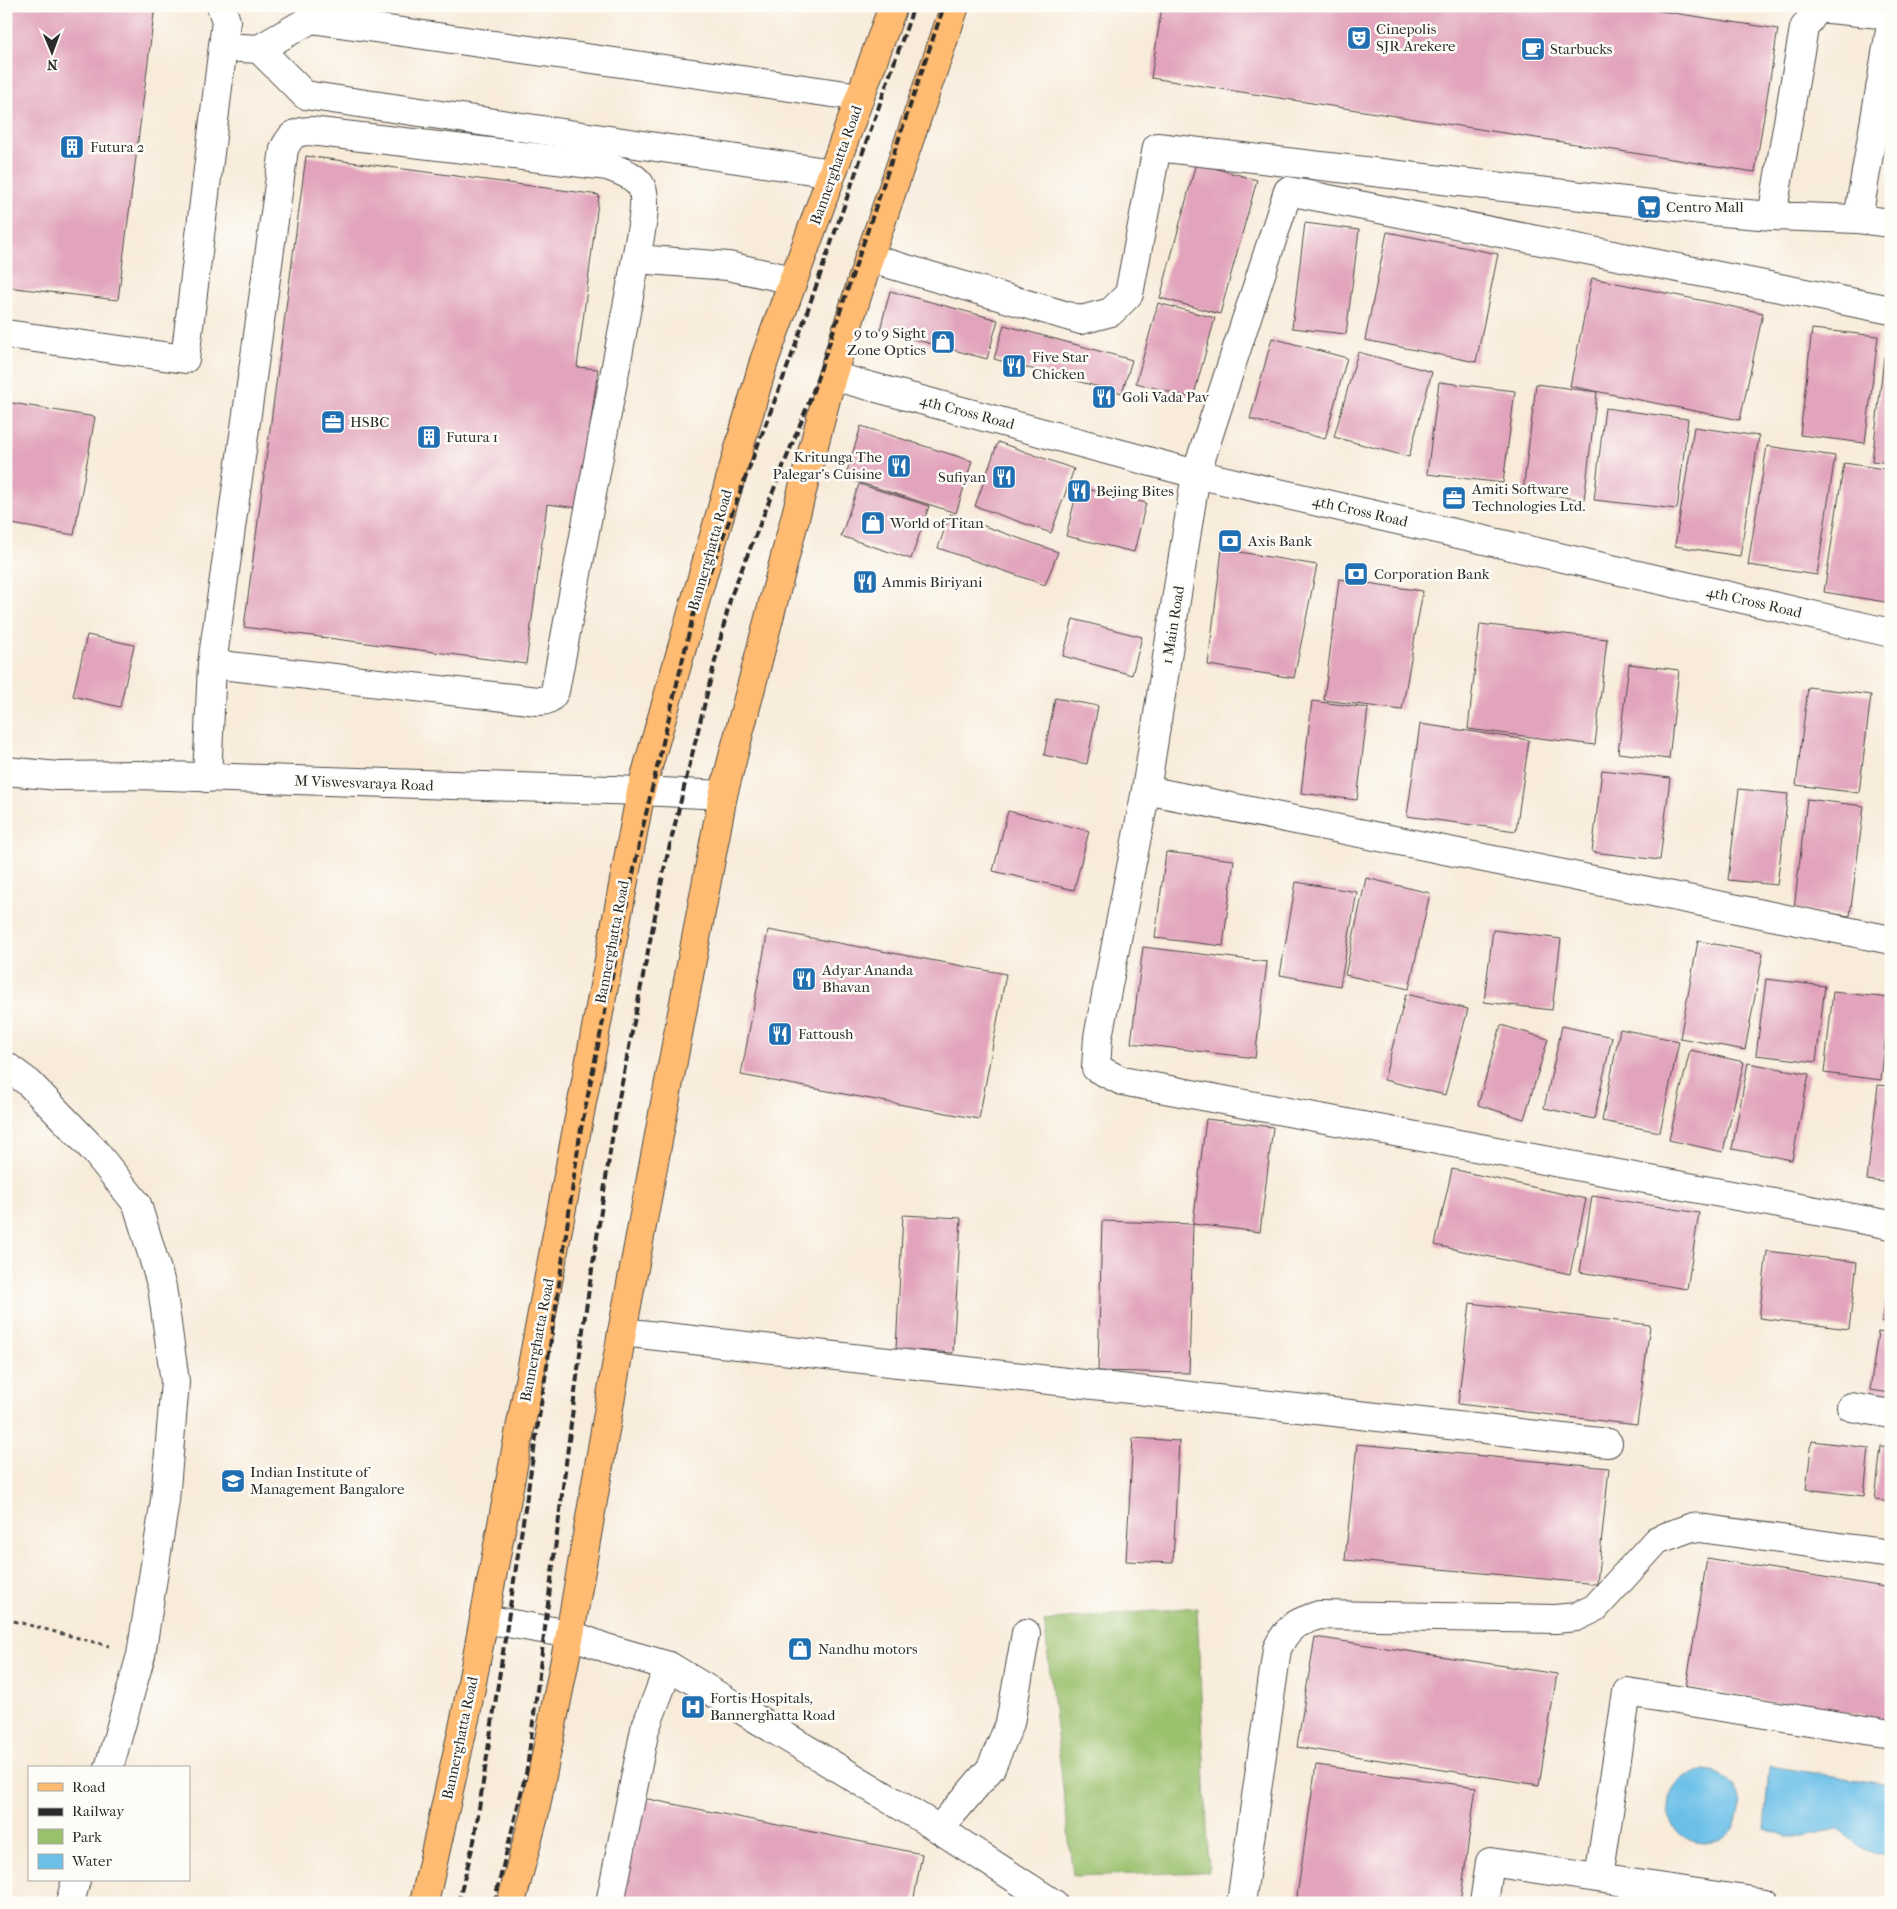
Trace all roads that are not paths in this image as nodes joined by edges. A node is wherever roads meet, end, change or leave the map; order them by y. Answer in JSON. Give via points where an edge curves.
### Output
{"nodes":[{"id":1,"x":222,"y":6,"type":"edge"},
{"id":2,"x":893,"y":6,"type":"edge"},
{"id":3,"x":955,"y":6,"type":"edge"},
{"id":4,"x":1891,"y":15,"type":"edge"},
{"id":5,"x":1891,"y":24,"type":"edge"},
{"id":6,"x":223,"y":47,"type":"junction"},
{"id":7,"x":259,"y":49,"type":"junction"},
{"id":8,"x":860,"y":96,"type":"junction"},
{"id":9,"x":832,"y":174,"type":"junction"},
{"id":10,"x":1772,"y":216,"type":"junction"},
{"id":11,"x":1858,"y":219,"type":"junction"},
{"id":12,"x":1891,"y":223,"type":"edge"},
{"id":13,"x":869,"y":258,"type":"junction"},
{"id":14,"x":636,"y":259,"type":"junction"},
{"id":15,"x":793,"y":280,"type":"junction"},
{"id":16,"x":1891,"y":310,"type":"edge"},
{"id":17,"x":6,"y":334,"type":"edge"},
{"id":18,"x":832,"y":376,"type":"junction"},
{"id":19,"x":1196,"y":474,"type":"junction"},
{"id":20,"x":1891,"y":633,"type":"edge"},
{"id":21,"x":212,"y":664,"type":"junction"},
{"id":22,"x":6,"y":771,"type":"edge"},
{"id":23,"x":207,"y":778,"type":"junction"},
{"id":24,"x":1146,"y":790,"type":"junction"},
{"id":25,"x":641,"y":791,"type":"junction"},
{"id":26,"x":723,"y":795,"type":"junction"},
{"id":27,"x":1891,"y":940,"type":"edge"},
{"id":28,"x":6,"y":1066,"type":"edge"},
{"id":29,"x":1891,"y":1225,"type":"edge"},
{"id":30,"x":622,"y":1332,"type":"junction"},
{"id":31,"x":1851,"y":1407,"type":"dead end"},
{"id":32,"x":1891,"y":1414,"type":"edge"},
{"id":33,"x":1608,"y":1443,"type":"dead end"},
{"id":34,"x":1891,"y":1554,"type":"edge"},
{"id":35,"x":484,"y":1619,"type":"junction"},
{"id":36,"x":1026,"y":1633,"type":"dead end"},
{"id":37,"x":570,"y":1634,"type":"junction"},
{"id":38,"x":670,"y":1666,"type":"junction"},
{"id":39,"x":1891,"y":1734,"type":"edge"},
{"id":40,"x":110,"y":1766,"type":"edge"},
{"id":41,"x":939,"y":1830,"type":"junction"},
{"id":42,"x":1599,"y":1878,"type":"junction"},
{"id":43,"x":75,"y":1882,"type":"edge"},
{"id":44,"x":70,"y":1903,"type":"edge"},
{"id":45,"x":424,"y":1903,"type":"edge"},
{"id":46,"x":511,"y":1903,"type":"edge"},
{"id":47,"x":610,"y":1903,"type":"edge"},
{"id":48,"x":1053,"y":1903,"type":"edge"},
{"id":49,"x":1241,"y":1903,"type":"edge"},
{"id":50,"x":1484,"y":1903,"type":"edge"},
{"id":51,"x":1765,"y":1903,"type":"edge"}],
"edges":[{"from":1,"to":6,"type":"street","via":[[226,21]]},
{"from":2,"to":8,"type":"main road","name":"Bannerghatta Road"},
{"from":3,"to":13,"type":"main road"},
{"from":4,"to":10,"type":"street","via":[[1818,8],[1804,28]]},
{"from":5,"to":11,"type":"street"},
{"from":6,"to":7,"type":"street"},
{"from":6,"to":17,"type":"street","via":[[185,359]]},
{"from":7,"to":8,"type":"street","via":[[311,19]]},
{"from":7,"to":9,"type":"street","via":[[305,95]]},
{"from":8,"to":9,"type":"main road","name":"Bannerghatta Road"},
{"from":9,"to":15,"type":"main road","name":"Bannerghatta Road"},
{"from":10,"to":11,"type":"street"},
{"from":10,"to":13,"type":"street","via":[[1158,147],[1129,294],[1111,312],[1081,320]]},
{"from":11,"to":12,"type":"street"},
{"from":13,"to":18,"type":"main road"},
{"from":14,"to":15,"type":"street","via":[[728,266]]},
{"from":14,"to":21,"type":"street","via":[[552,697],[538,701]]},
{"from":14,"to":21,"type":"street","via":[[644,199],[641,185],[629,174],[608,166],[310,131],[290,137],[284,148]]},
{"from":15,"to":25,"type":"main road","name":"Bannerghatta Road","via":[[764,361]]},
{"from":16,"to":19,"type":"street","name":"1 Main Road","via":[[1288,191]]},
{"from":18,"to":19,"type":"street","name":"4th Cross Road"},
{"from":18,"to":26,"type":"main road"},
{"from":19,"to":20,"type":"street","name":"4th Cross Road"},
{"from":19,"to":24,"type":"street","name":"1 Main Road"},
{"from":21,"to":23,"type":"street"},
{"from":22,"to":23,"type":"street","name":"M Viswesvaraya Road","via":[[58,776]]},
{"from":23,"to":25,"type":"street","name":"M Viswesvaraya Road"},
{"from":24,"to":27,"type":"street"},
{"from":24,"to":29,"type":"street","name":"1 Main Road","via":[[1098,1037],[1096,1068],[1122,1081]]},
{"from":25,"to":26,"type":"street","name":"M Viswesvaraya Road"},
{"from":25,"to":35,"type":"main road","name":"Bannerghatta Road"},
{"from":26,"to":30,"type":"main road"},
{"from":28,"to":40,"type":"street","via":[[29,1083],[93,1149],[137,1204],[162,1287],[175,1382],[165,1500],[142,1655]]},
{"from":30,"to":33,"type":"street"},
{"from":30,"to":37,"type":"main road"},
{"from":31,"to":32,"type":"street"},
{"from":34,"to":49,"type":"street","via":[[1692,1527],[1657,1540],[1595,1608],[1576,1617],[1318,1615],[1301,1621],[1284,1634],[1277,1649]]},
{"from":35,"to":37,"type":"street"},
{"from":35,"to":45,"type":"main road","name":"Bannerghatta Road"},
{"from":36,"to":41,"type":"street","via":[[1010,1723],[991,1768]]},
{"from":37,"to":38,"type":"street"},
{"from":37,"to":46,"type":"main road","via":[[534,1816]]},
{"from":38,"to":41,"type":"street"},
{"from":38,"to":47,"type":"street","via":[[645,1729]]},
{"from":39,"to":42,"type":"street","via":[[1627,1692]]},
{"from":41,"to":48,"type":"street"},
{"from":42,"to":50,"type":"street","via":[[1490,1862]]},
{"from":42,"to":51,"type":"street"},
{"from":43,"to":44,"type":"street"}]}
